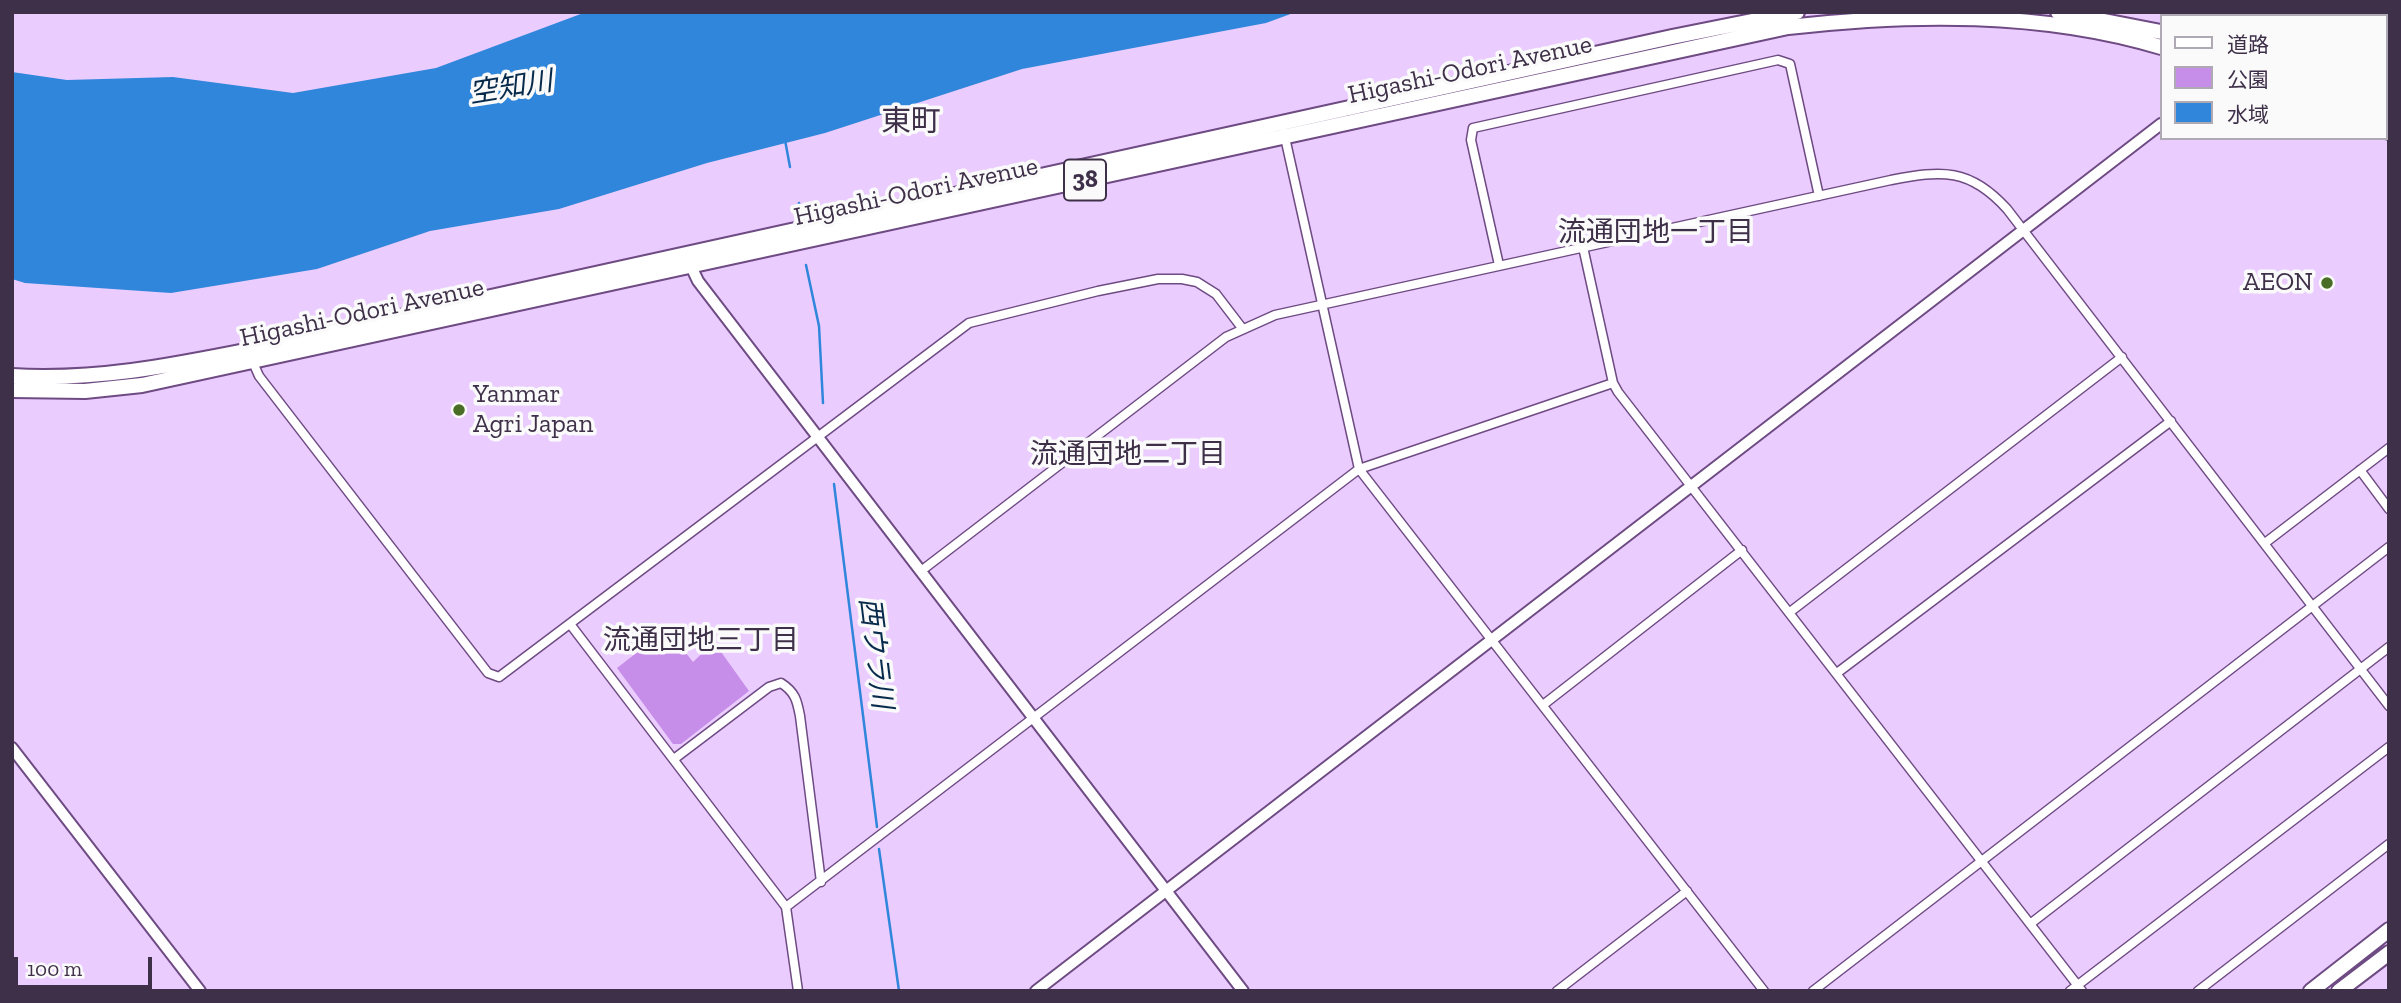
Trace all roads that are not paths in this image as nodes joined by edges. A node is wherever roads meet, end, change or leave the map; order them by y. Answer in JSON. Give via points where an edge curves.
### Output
{"nodes":[{"id":1,"x":1797,"y":12,"type":"edge"},
{"id":2,"x":2058,"y":12,"type":"edge"},
{"id":3,"x":2160,"y":32,"type":"edge"},
{"id":4,"x":2160,"y":47,"type":"edge"},
{"id":5,"x":2160,"y":125,"type":"edge"},
{"id":6,"x":1283,"y":130,"type":"junction"},
{"id":7,"x":1819,"y":196,"type":"junction"},
{"id":8,"x":2022,"y":231,"type":"junction"},
{"id":9,"x":1583,"y":247,"type":"junction"},
{"id":10,"x":688,"y":260,"type":"junction"},
{"id":11,"x":1499,"y":265,"type":"junction"},
{"id":12,"x":1322,"y":304,"type":"junction"},
{"id":13,"x":1242,"y":328,"type":"junction"},
{"id":14,"x":251,"y":356,"type":"junction"},
{"id":15,"x":2122,"y":357,"type":"junction"},
{"id":16,"x":12,"y":376,"type":"edge"},
{"id":17,"x":1613,"y":383,"type":"junction"},
{"id":18,"x":12,"y":390,"type":"edge"},
{"id":19,"x":2171,"y":421,"type":"junction"},
{"id":20,"x":816,"y":436,"type":"junction"},
{"id":21,"x":2389,"y":448,"type":"edge"},
{"id":22,"x":1359,"y":469,"type":"junction"},
{"id":23,"x":2360,"y":470,"type":"junction"},
{"id":24,"x":1691,"y":486,"type":"junction"},
{"id":25,"x":2389,"y":509,"type":"edge"},
{"id":26,"x":2265,"y":543,"type":"junction"},
{"id":27,"x":2389,"y":547,"type":"edge"},
{"id":28,"x":1742,"y":551,"type":"junction"},
{"id":29,"x":921,"y":571,"type":"junction"},
{"id":30,"x":2312,"y":606,"type":"junction"},
{"id":31,"x":1790,"y":612,"type":"junction"},
{"id":32,"x":570,"y":624,"type":"junction"},
{"id":33,"x":1492,"y":639,"type":"junction"},
{"id":34,"x":2389,"y":647,"type":"edge"},
{"id":35,"x":2360,"y":668,"type":"junction"},
{"id":36,"x":1837,"y":673,"type":"junction"},
{"id":37,"x":1543,"y":705,"type":"junction"},
{"id":38,"x":2389,"y":706,"type":"edge"},
{"id":39,"x":1034,"y":718,"type":"junction"},
{"id":40,"x":2389,"y":747,"type":"edge"},
{"id":41,"x":12,"y":748,"type":"edge"},
{"id":42,"x":674,"y":759,"type":"junction"},
{"id":43,"x":2389,"y":844,"type":"edge"},
{"id":44,"x":1982,"y":862,"type":"junction"},
{"id":45,"x":821,"y":882,"type":"junction"},
{"id":46,"x":1166,"y":890,"type":"junction"},
{"id":47,"x":1687,"y":891,"type":"junction"},
{"id":48,"x":786,"y":907,"type":"junction"},
{"id":49,"x":2030,"y":924,"type":"junction"},
{"id":50,"x":2389,"y":930,"type":"edge"},
{"id":51,"x":2389,"y":953,"type":"edge"},
{"id":52,"x":2077,"y":989,"type":"edge"},
{"id":53,"x":200,"y":991,"type":"edge"},
{"id":54,"x":798,"y":991,"type":"edge"},
{"id":55,"x":1036,"y":991,"type":"edge"},
{"id":56,"x":1243,"y":991,"type":"edge"},
{"id":57,"x":1557,"y":991,"type":"edge"},
{"id":58,"x":1764,"y":991,"type":"edge"},
{"id":59,"x":1813,"y":991,"type":"edge"},
{"id":60,"x":2198,"y":991,"type":"edge"},
{"id":61,"x":2311,"y":991,"type":"edge"},
{"id":62,"x":2339,"y":991,"type":"edge"}],
"edges":[{"from":1,"to":6,"type":"highway","name":"Higashi-Odori Avenue","number":"38"},
{"from":2,"to":3,"type":"highway"},
{"from":4,"to":6,"type":"highway","name":"Higashi-Odori Avenue","number":"38","via":[[2075,27],[1975,18],[1848,20],[1788,27]]},
{"from":5,"to":8,"type":"street"},
{"from":6,"to":10,"type":"highway","name":"Higashi-Odori Avenue","number":"38"},
{"from":6,"to":12,"type":"street"},
{"from":7,"to":8,"type":"street","via":[[1930,172],[1961,176],[1994,195]]},
{"from":7,"to":9,"type":"street"},
{"from":7,"to":11,"type":"street","via":[[1794,71],[1785,60],[1477,125],[1471,140]]},
{"from":8,"to":15,"type":"street"},
{"from":8,"to":24,"type":"street"},
{"from":9,"to":11,"type":"street"},
{"from":9,"to":17,"type":"street"},
{"from":10,"to":14,"type":"highway","name":"Higashi-Odori Avenue","number":"38"},
{"from":10,"to":20,"type":"street"},
{"from":11,"to":12,"type":"street"},
{"from":12,"to":13,"type":"street","via":[[1275,314]]},
{"from":12,"to":22,"type":"street"},
{"from":13,"to":20,"type":"street","via":[[1216,293],[1182,279],[1122,286],[989,317],[959,329]]},
{"from":13,"to":29,"type":"street"},
{"from":14,"to":16,"type":"highway","name":"Higashi-Odori Avenue","number":"38","via":[[85,377]]},
{"from":14,"to":18,"type":"highway","name":"Higashi-Odori Avenue","number":"38","via":[[142,385],[85,391]]},
{"from":14,"to":32,"type":"street","via":[[259,376],[488,673],[505,674]]},
{"from":15,"to":19,"type":"street"},
{"from":15,"to":31,"type":"street"},
{"from":17,"to":22,"type":"street"},
{"from":17,"to":24,"type":"street"},
{"from":19,"to":26,"type":"street"},
{"from":19,"to":36,"type":"street"},
{"from":20,"to":29,"type":"street"},
{"from":20,"to":32,"type":"street"},
{"from":21,"to":23,"type":"street"},
{"from":22,"to":33,"type":"street"},
{"from":22,"to":39,"type":"street"},
{"from":23,"to":25,"type":"street"},
{"from":23,"to":26,"type":"street"},
{"from":24,"to":28,"type":"street"},
{"from":24,"to":33,"type":"street"},
{"from":26,"to":30,"type":"street"},
{"from":27,"to":30,"type":"street"},
{"from":28,"to":31,"type":"street"},
{"from":28,"to":37,"type":"street"},
{"from":29,"to":39,"type":"street"},
{"from":30,"to":35,"type":"street"},
{"from":30,"to":44,"type":"street"},
{"from":31,"to":36,"type":"street"},
{"from":32,"to":42,"type":"street"},
{"from":33,"to":37,"type":"street"},
{"from":33,"to":46,"type":"street"},
{"from":34,"to":35,"type":"street"},
{"from":35,"to":38,"type":"street"},
{"from":35,"to":49,"type":"street"},
{"from":36,"to":44,"type":"street"},
{"from":37,"to":47,"type":"street"},
{"from":39,"to":45,"type":"street"},
{"from":39,"to":46,"type":"street"},
{"from":40,"to":52,"type":"street"},
{"from":41,"to":53,"type":"street"},
{"from":42,"to":45,"type":"street","via":[[769,687],[781,683],[789,688],[797,697]]},
{"from":42,"to":48,"type":"street"},
{"from":43,"to":60,"type":"street"},
{"from":44,"to":49,"type":"street"},
{"from":44,"to":59,"type":"street"},
{"from":45,"to":48,"type":"street"},
{"from":46,"to":55,"type":"street"},
{"from":46,"to":56,"type":"street"},
{"from":47,"to":57,"type":"street"},
{"from":47,"to":58,"type":"street"},
{"from":48,"to":54,"type":"street"},
{"from":49,"to":52,"type":"street"},
{"from":50,"to":61,"type":"highway"},
{"from":51,"to":62,"type":"highway"}]}
